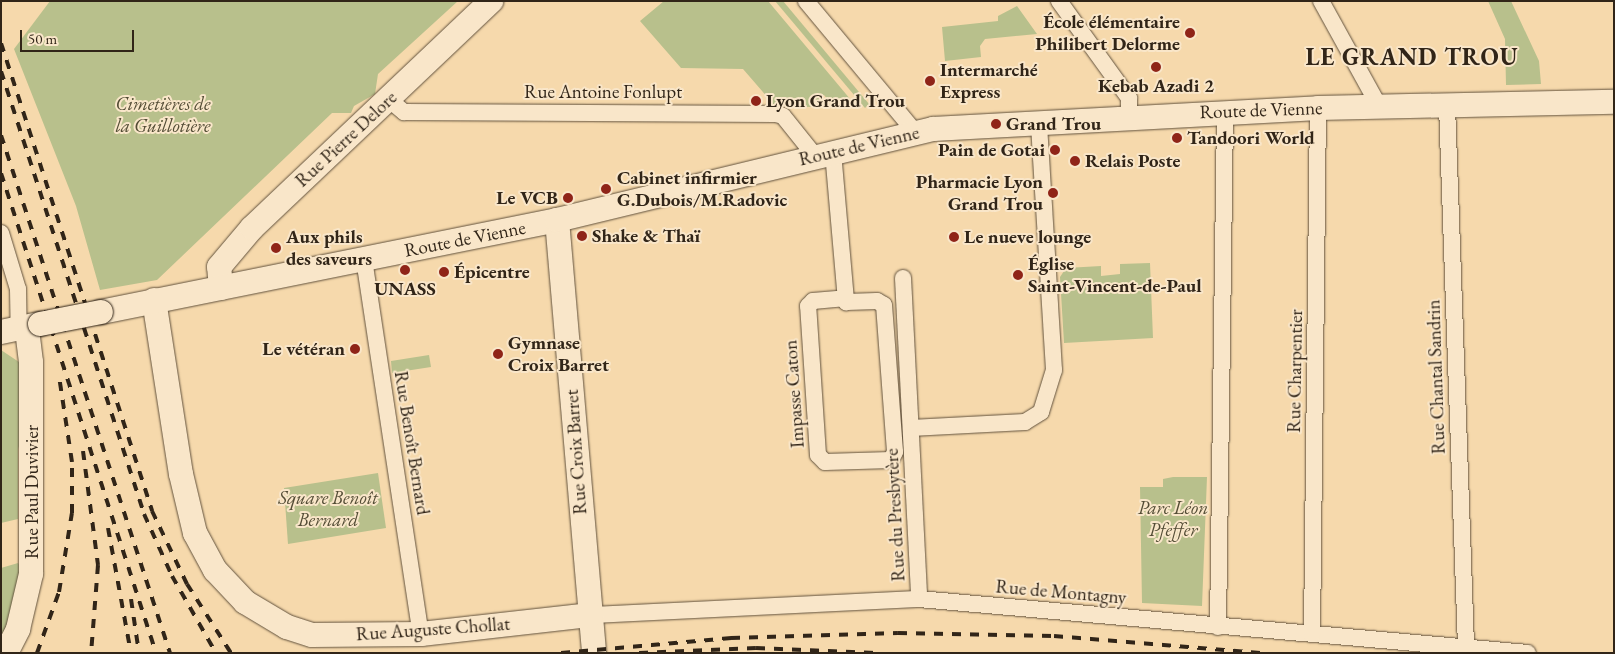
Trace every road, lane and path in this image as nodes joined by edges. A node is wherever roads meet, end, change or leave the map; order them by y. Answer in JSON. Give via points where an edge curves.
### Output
{"nodes":[{"id":1,"x":491,"y":1,"type":"edge"},
{"id":2,"x":806,"y":1,"type":"edge"},
{"id":3,"x":1059,"y":1,"type":"edge"},
{"id":4,"x":1321,"y":1,"type":"edge"},
{"id":5,"x":1614,"y":102,"type":"edge"},
{"id":6,"x":1447,"y":105,"type":"junction"},
{"id":7,"x":1380,"y":106,"type":"junction"},
{"id":8,"x":1318,"y":108,"type":"junction"},
{"id":9,"x":376,"y":110,"type":"junction"},
{"id":10,"x":1225,"y":112,"type":"junction"},
{"id":11,"x":1129,"y":116,"type":"junction"},
{"id":12,"x":1039,"y":122,"type":"junction"},
{"id":13,"x":915,"y":132,"type":"junction"},
{"id":14,"x":824,"y":154,"type":"junction"},
{"id":15,"x":557,"y":220,"type":"junction"},
{"id":16,"x":1,"y":233,"type":"edge"},
{"id":17,"x":364,"y":259,"type":"junction"},
{"id":18,"x":903,"y":278,"type":"dead end"},
{"id":19,"x":221,"y":288,"type":"junction"},
{"id":20,"x":846,"y":298,"type":"junction"},
{"id":21,"x":154,"y":300,"type":"junction"},
{"id":22,"x":22,"y":328,"type":"edge"},
{"id":23,"x":911,"y":428,"type":"junction"},
{"id":24,"x":919,"y":599,"type":"junction"},
{"id":25,"x":591,"y":614,"type":"junction"},
{"id":26,"x":1218,"y":626,"type":"junction"},
{"id":27,"x":421,"y":634,"type":"junction"},
{"id":28,"x":1312,"y":634,"type":"junction"},
{"id":29,"x":1466,"y":647,"type":"junction"},
{"id":30,"x":6,"y":653,"type":"edge"},
{"id":31,"x":594,"y":653,"type":"edge"},
{"id":32,"x":1528,"y":653,"type":"edge"}],
"edges":[{"from":1,"to":9,"type":"main road","name":"Rue Pierre Delore"},
{"from":2,"to":13,"type":"street"},
{"from":3,"to":11,"type":"street","via":[[1129,98]]},
{"from":4,"to":7,"type":"street"},
{"from":5,"to":6,"type":"main road","name":"Route de Vienne"},
{"from":6,"to":7,"type":"main road","name":"Route de Vienne"},
{"from":6,"to":29,"type":"street","name":"Rue Chantal Sandrin"},
{"from":7,"to":8,"type":"main road","name":"Route de Vienne"},
{"from":8,"to":10,"type":"main road","name":"Route de Vienne"},
{"from":8,"to":28,"type":"street","name":"Rue Charpentier"},
{"from":9,"to":14,"type":"street","name":"Rue Antoine Fonlupt","via":[[392,102],[404,112],[776,114],[783,116]]},
{"from":9,"to":19,"type":"main road","name":"Rue Pierre Delore","via":[[252,228],[219,268]]},
{"from":10,"to":11,"type":"main road","name":"Route de Vienne"},
{"from":10,"to":26,"type":"street"},
{"from":11,"to":12,"type":"main road","name":"Route de Vienne"},
{"from":12,"to":13,"type":"main road","name":"Route de Vienne"},
{"from":12,"to":23,"type":"street","name":"Rue du Presbytère","via":[[1054,370],[1041,412],[1025,422]]},
{"from":13,"to":14,"type":"main road","name":"Route de Vienne"},
{"from":14,"to":15,"type":"main road","name":"Route de Vienne"},
{"from":14,"to":20,"type":"street"},
{"from":15,"to":17,"type":"main road","name":"Route de Vienne"},
{"from":15,"to":25,"type":"main road","name":"Rue Croix Barret"},
{"from":16,"to":22,"type":"street","via":[[18,289]]},
{"from":17,"to":19,"type":"main road","name":"Route de Vienne"},
{"from":17,"to":27,"type":"street","name":"Rue Benoît Bernard"},
{"from":18,"to":23,"type":"street","name":"Rue du Presbytère"},
{"from":19,"to":21,"type":"main road","name":"Route de Vienne"},
{"from":20,"to":20,"type":"street","name":"Impasse Caton","via":[[846,302],[877,301],[884,305],[895,452],[891,460],[825,462],[818,455],[808,306],[813,301]]},
{"from":21,"to":22,"type":"main road","name":"Route de Vienne","bridge":true},
{"from":21,"to":27,"type":"main road","name":"Rue Auguste Chollat","via":[[188,510],[215,570],[244,602],[287,627],[312,634]]},
{"from":22,"to":30,"type":"main road","name":"Rue Paul Duvivier","via":[[32,362],[31,574],[18,629]]},
{"from":23,"to":24,"type":"street","name":"Rue du Presbytère"},
{"from":24,"to":25,"type":"street","name":"Rue de Montagny"},
{"from":24,"to":26,"type":"street","name":"Rue de Montagny"},
{"from":25,"to":27,"type":"main road","name":"Rue Auguste Chollat"},
{"from":25,"to":31,"type":"main road","name":"Rue Croix Barret"},
{"from":26,"to":28,"type":"street","name":"Rue de Montagny"},
{"from":28,"to":29,"type":"street","name":"Rue de Montagny"},
{"from":29,"to":32,"type":"street","name":"Rue de Montagny"}]}
